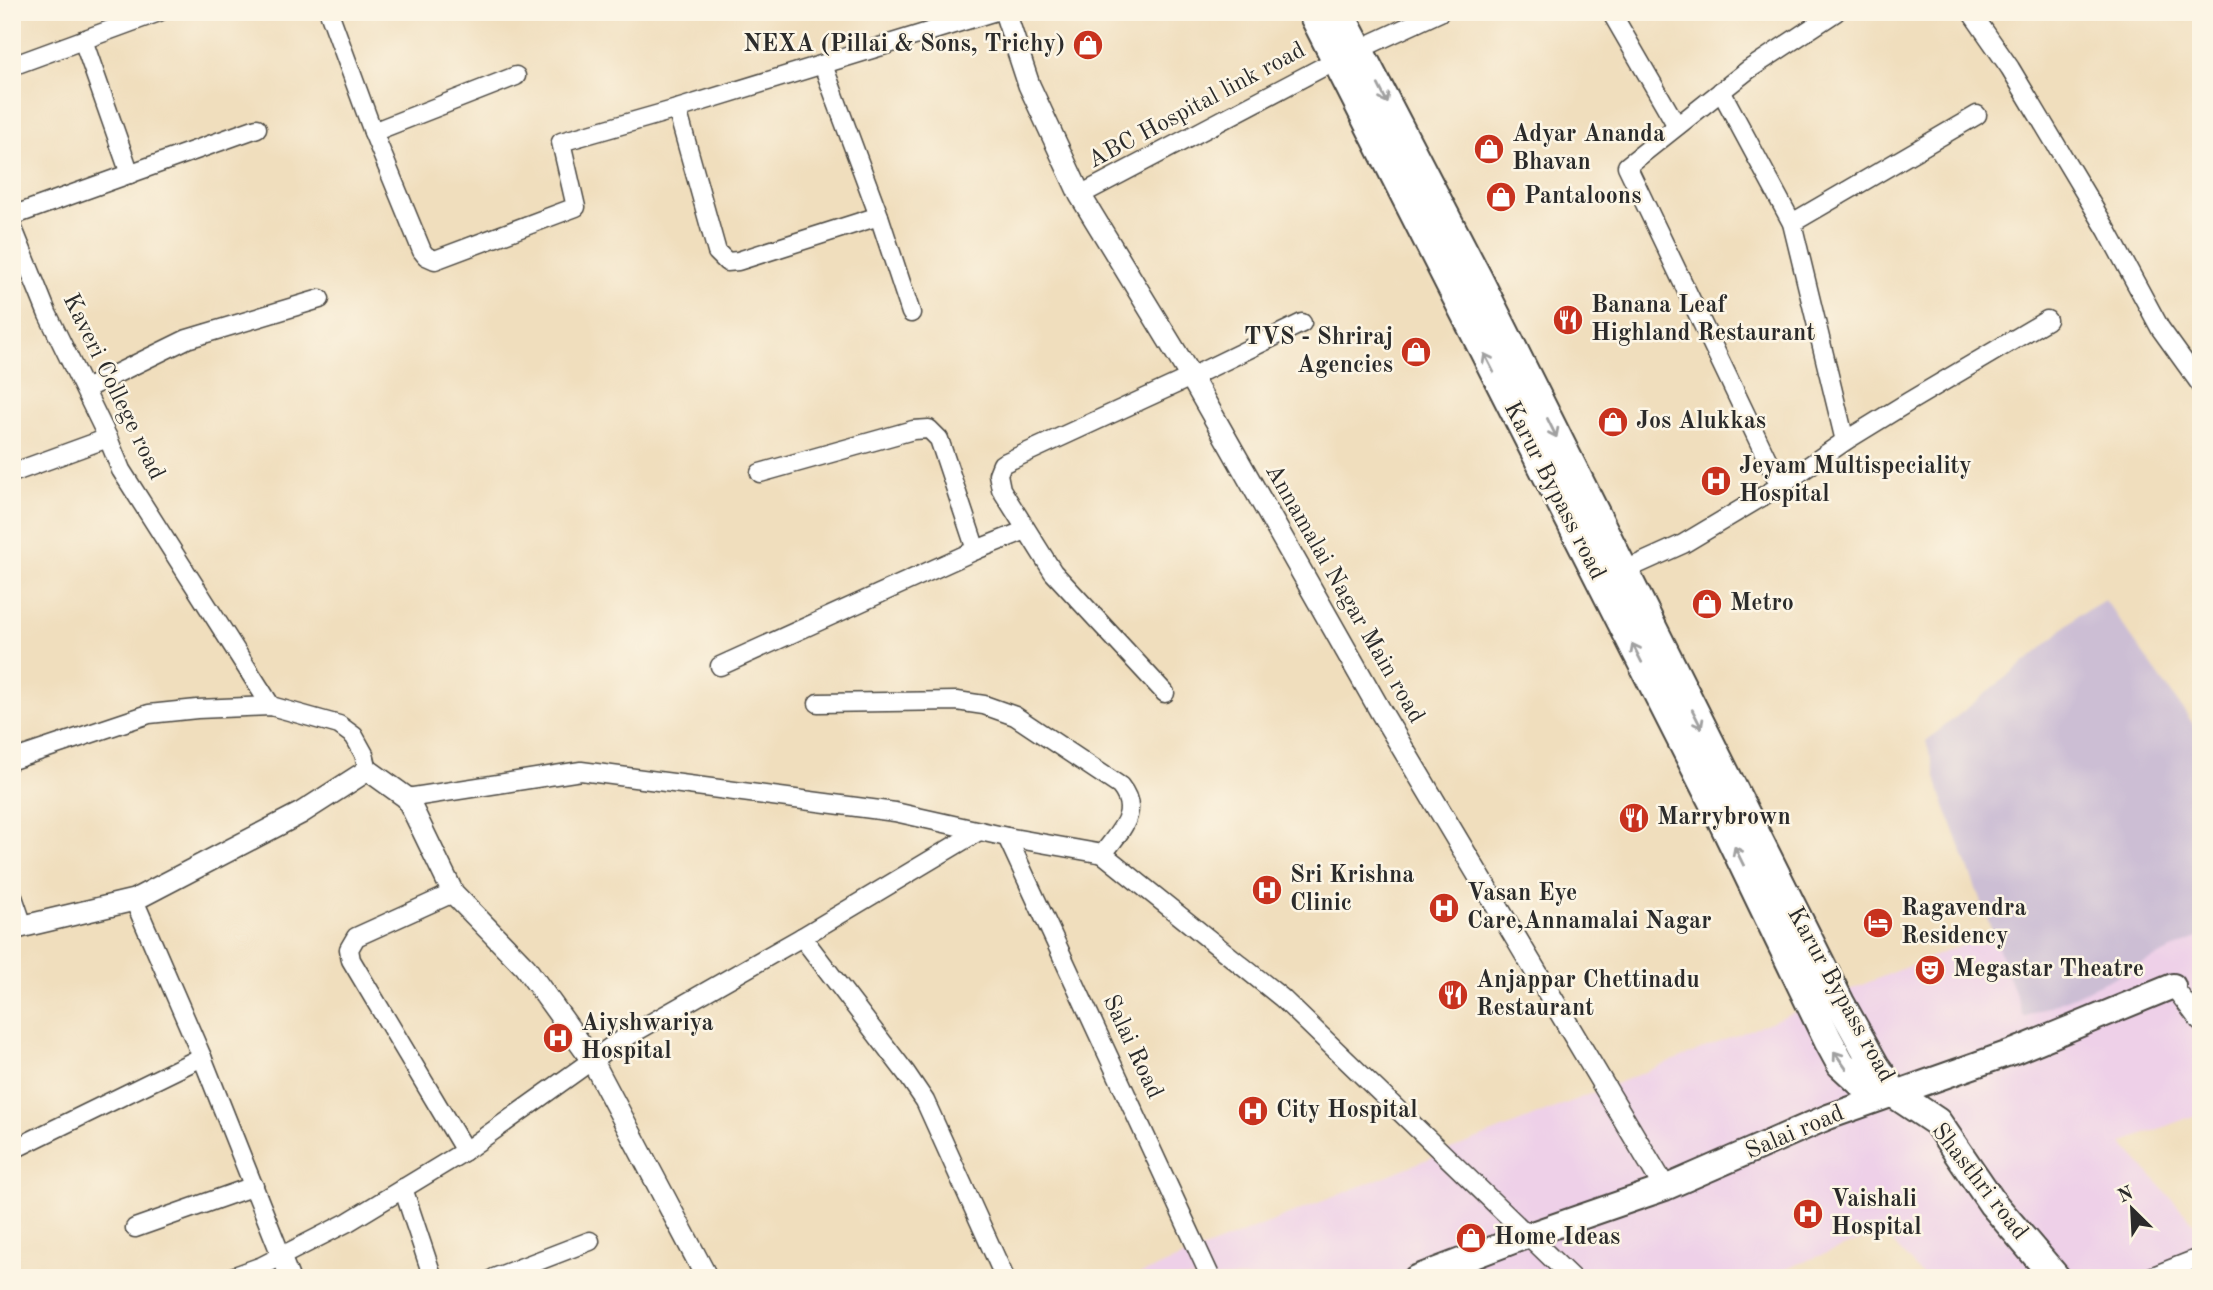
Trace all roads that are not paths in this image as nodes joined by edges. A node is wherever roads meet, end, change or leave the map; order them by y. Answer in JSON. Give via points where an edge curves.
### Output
{"nodes":[{"id":1,"x":329,"y":12,"type":"edge"},
{"id":2,"x":993,"y":12,"type":"edge"},
{"id":3,"x":1005,"y":12,"type":"edge"},
{"id":4,"x":1312,"y":12,"type":"edge"},
{"id":5,"x":1339,"y":12,"type":"edge"},
{"id":6,"x":1440,"y":12,"type":"edge"},
{"id":7,"x":1611,"y":12,"type":"edge"},
{"id":8,"x":1836,"y":12,"type":"edge"},
{"id":9,"x":1971,"y":12,"type":"edge"},
{"id":10,"x":155,"y":13,"type":"edge"},
{"id":11,"x":83,"y":40,"type":"junction"},
{"id":12,"x":1348,"y":55,"type":"junction"},
{"id":13,"x":823,"y":65,"type":"junction"},
{"id":14,"x":12,"y":66,"type":"edge"},
{"id":15,"x":516,"y":76,"type":"dead end"},
{"id":16,"x":1721,"y":90,"type":"junction"},
{"id":17,"x":677,"y":109,"type":"junction"},
{"id":18,"x":1977,"y":115,"type":"dead end"},
{"id":19,"x":1677,"y":126,"type":"junction"},
{"id":20,"x":257,"y":128,"type":"dead end"},
{"id":21,"x":373,"y":132,"type":"junction"},
{"id":22,"x":130,"y":174,"type":"junction"},
{"id":23,"x":1080,"y":195,"type":"junction"},
{"id":24,"x":12,"y":216,"type":"edge"},
{"id":25,"x":879,"y":216,"type":"junction"},
{"id":26,"x":1792,"y":223,"type":"junction"},
{"id":27,"x":12,"y":226,"type":"edge"},
{"id":28,"x":320,"y":299,"type":"dead end"},
{"id":29,"x":911,"y":313,"type":"dead end"},
{"id":30,"x":2047,"y":320,"type":"dead end"},
{"id":31,"x":1301,"y":323,"type":"dead end"},
{"id":32,"x":1191,"y":377,"type":"junction"},
{"id":33,"x":2201,"y":385,"type":"edge"},
{"id":34,"x":85,"y":390,"type":"junction"},
{"id":35,"x":108,"y":438,"type":"junction"},
{"id":36,"x":1845,"y":441,"type":"junction"},
{"id":37,"x":12,"y":473,"type":"edge"},
{"id":38,"x":760,"y":473,"type":"dead end"},
{"id":39,"x":1780,"y":486,"type":"junction"},
{"id":40,"x":1026,"y":530,"type":"junction"},
{"id":41,"x":976,"y":550,"type":"junction"},
{"id":42,"x":1623,"y":572,"type":"junction"},
{"id":43,"x":720,"y":666,"type":"dead end"},
{"id":44,"x":1165,"y":693,"type":"dead end"},
{"id":45,"x":818,"y":703,"type":"dead end"},
{"id":46,"x":271,"y":706,"type":"junction"},
{"id":47,"x":12,"y":760,"type":"edge"},
{"id":48,"x":368,"y":770,"type":"junction"},
{"id":49,"x":407,"y":798,"type":"junction"},
{"id":50,"x":979,"y":831,"type":"junction"},
{"id":51,"x":1007,"y":837,"type":"junction"},
{"id":52,"x":1102,"y":854,"type":"junction"},
{"id":53,"x":453,"y":893,"type":"junction"},
{"id":54,"x":12,"y":894,"type":"edge"},
{"id":55,"x":134,"y":900,"type":"junction"},
{"id":56,"x":17,"y":928,"type":"edge"},
{"id":57,"x":802,"y":937,"type":"junction"},
{"id":58,"x":2173,"y":986,"type":"joint"},
{"id":59,"x":2201,"y":1023,"type":"edge"},
{"id":60,"x":202,"y":1057,"type":"junction"},
{"id":61,"x":592,"y":1060,"type":"junction"},
{"id":62,"x":1895,"y":1094,"type":"junction"},
{"id":63,"x":12,"y":1150,"type":"edge"},
{"id":64,"x":465,"y":1151,"type":"junction"},
{"id":65,"x":254,"y":1186,"type":"junction"},
{"id":66,"x":403,"y":1188,"type":"junction"},
{"id":67,"x":1665,"y":1188,"type":"junction"},
{"id":68,"x":135,"y":1228,"type":"dead end"},
{"id":69,"x":1529,"y":1235,"type":"junction"},
{"id":70,"x":590,"y":1241,"type":"dead end"},
{"id":71,"x":282,"y":1256,"type":"junction"},
{"id":72,"x":2201,"y":1257,"type":"edge"},
{"id":73,"x":229,"y":1278,"type":"edge"},
{"id":74,"x":290,"y":1278,"type":"edge"},
{"id":75,"x":433,"y":1278,"type":"edge"},
{"id":76,"x":494,"y":1278,"type":"edge"},
{"id":77,"x":707,"y":1278,"type":"edge"},
{"id":78,"x":1005,"y":1278,"type":"edge"},
{"id":79,"x":1211,"y":1278,"type":"edge"},
{"id":80,"x":1416,"y":1278,"type":"edge"},
{"id":81,"x":1572,"y":1278,"type":"edge"},
{"id":82,"x":2056,"y":1278,"type":"edge"},
{"id":83,"x":2148,"y":1278,"type":"edge"}],
"edges":[{"from":1,"to":21,"type":"street"},
{"from":2,"to":13,"type":"street"},
{"from":3,"to":23,"type":"street","name":"Annamalai Nagar Main road","via":[[1029,85]]},
{"from":4,"to":12,"type":"main road","name":"Karur Bypass road"},
{"from":5,"to":12,"type":"main road","name":"Karur Bypass road"},
{"from":6,"to":12,"type":"street","name":"ABC Hospital link road"},
{"from":7,"to":19,"type":"street"},
{"from":8,"to":16,"type":"street"},
{"from":9,"to":33,"type":"street","via":[[2052,138],[2160,328]]},
{"from":10,"to":11,"type":"street"},
{"from":11,"to":14,"type":"street"},
{"from":11,"to":22,"type":"street"},
{"from":12,"to":23,"type":"street","name":"ABC Hospital link road"},
{"from":12,"to":42,"type":"main road","name":"Karur Bypass road","one_way":true,"via":[[1477,277]]},
{"from":62,"to":12,"type":"main road","name":"Karur Bypass road","one_way":true,"via":[[1868,1089],[1841,1064],[1828,1040]]},
{"from":13,"to":17,"type":"street"},
{"from":13,"to":25,"type":"street"},
{"from":15,"to":21,"type":"street"},
{"from":16,"to":19,"type":"street"},
{"from":16,"to":26,"type":"street"},
{"from":17,"to":21,"type":"street","via":[[561,142],[576,207],[435,260],[422,251]]},
{"from":17,"to":25,"type":"street","via":[[717,252],[727,262]]},
{"from":18,"to":26,"type":"street"},
{"from":19,"to":39,"type":"street","via":[[1627,166]]},
{"from":20,"to":22,"type":"street"},
{"from":22,"to":24,"type":"street"},
{"from":23,"to":32,"type":"street","name":"Annamalai Nagar Main road"},
{"from":25,"to":29,"type":"street"},
{"from":26,"to":36,"type":"street"},
{"from":27,"to":34,"type":"street","name":"Kaveri College road"},
{"from":28,"to":34,"type":"street","via":[[187,340]]},
{"from":30,"to":36,"type":"street"},
{"from":31,"to":32,"type":"street"},
{"from":32,"to":40,"type":"street","via":[[1002,464],[1000,489]]},
{"from":32,"to":67,"type":"street","name":"Annamalai Nagar Main road","via":[[1381,712]]},
{"from":34,"to":35,"type":"street","name":"Kaveri College road"},
{"from":35,"to":37,"type":"street"},
{"from":35,"to":46,"type":"street","name":"Kaveri College road","via":[[121,470]]},
{"from":36,"to":39,"type":"street"},
{"from":38,"to":41,"type":"street","via":[[929,429],[939,439]]},
{"from":39,"to":42,"type":"street","via":[[1683,544]]},
{"from":40,"to":41,"type":"street"},
{"from":40,"to":44,"type":"street","via":[[1054,572]]},
{"from":41,"to":43,"type":"street"},
{"from":42,"to":62,"type":"main road","name":"Karur Bypass road","one_way":true,"via":[[1840,1003]]},
{"from":45,"to":52,"type":"street","via":[[957,701],[1015,716],[1126,794],[1129,816]]},
{"from":46,"to":47,"type":"street","via":[[149,714]]},
{"from":46,"to":48,"type":"street","via":[[339,725],[354,736]]},
{"from":48,"to":49,"type":"street"},
{"from":48,"to":55,"type":"street","via":[[301,813]]},
{"from":49,"to":50,"type":"street","via":[[580,771],[895,812]]},
{"from":49,"to":53,"type":"street"},
{"from":50,"to":51,"type":"street"},
{"from":50,"to":57,"type":"street"},
{"from":51,"to":52,"type":"street"},
{"from":51,"to":79,"type":"street","name":"Salai Road"},
{"from":52,"to":69,"type":"street","via":[[1282,998]]},
{"from":53,"to":61,"type":"street","via":[[525,967]]},
{"from":53,"to":64,"type":"street","via":[[356,937],[349,948],[351,960]]},
{"from":54,"to":56,"type":"street"},
{"from":55,"to":56,"type":"street"},
{"from":55,"to":60,"type":"street"},
{"from":57,"to":61,"type":"street"},
{"from":57,"to":78,"type":"street","via":[[925,1101]]},
{"from":58,"to":59,"type":"street"},
{"from":58,"to":62,"type":"main road","name":"Salai road"},
{"from":60,"to":63,"type":"street"},
{"from":60,"to":65,"type":"street"},
{"from":61,"to":64,"type":"street"},
{"from":61,"to":77,"type":"street"},
{"from":62,"to":67,"type":"main road","name":"Salai road","via":[[1828,1117]]},
{"from":62,"to":82,"type":"main road","name":"Shasthri road","via":[[1937,1122],[1993,1204]]},
{"from":64,"to":66,"type":"street"},
{"from":65,"to":68,"type":"street"},
{"from":65,"to":71,"type":"street"},
{"from":66,"to":71,"type":"street"},
{"from":66,"to":75,"type":"street"},
{"from":67,"to":69,"type":"main road","name":"Salai road"},
{"from":69,"to":80,"type":"main road","name":"Salai road"},
{"from":69,"to":81,"type":"street"},
{"from":70,"to":76,"type":"street"},
{"from":71,"to":73,"type":"street"},
{"from":71,"to":74,"type":"street"},
{"from":72,"to":83,"type":"street"}]}
